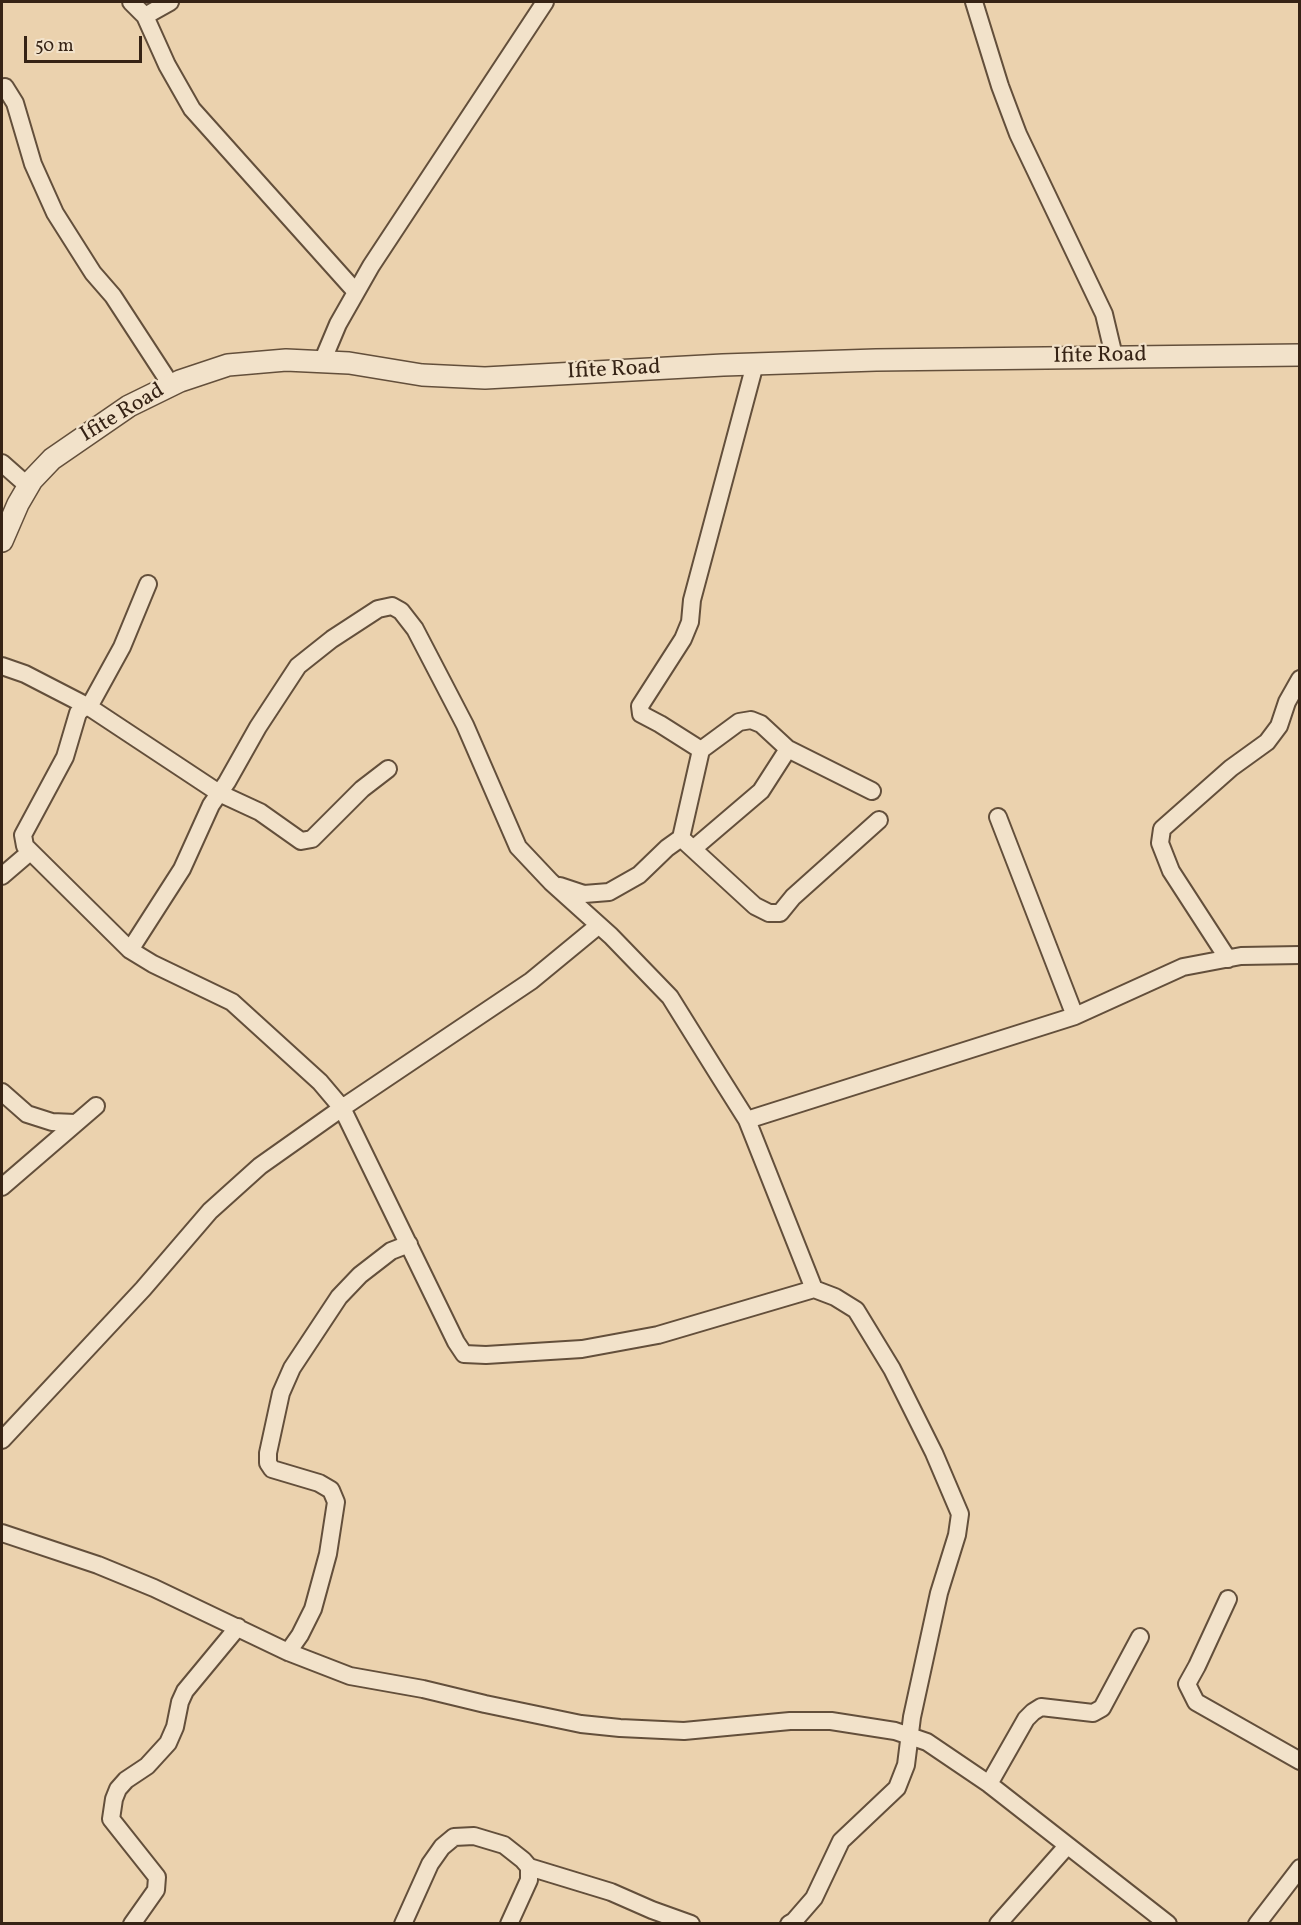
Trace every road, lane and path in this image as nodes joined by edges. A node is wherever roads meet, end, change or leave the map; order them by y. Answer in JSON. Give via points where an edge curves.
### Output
{"nodes":[{"id":1,"x":131,"y":2,"type":"edge"},
{"id":2,"x":170,"y":2,"type":"edge"},
{"id":3,"x":546,"y":2,"type":"edge"},
{"id":4,"x":974,"y":2,"type":"edge"},
{"id":5,"x":145,"y":16,"type":"junction"},
{"id":6,"x":5,"y":87,"type":"dead end"},
{"id":7,"x":356,"y":292,"type":"junction"},
{"id":8,"x":1299,"y":355,"type":"edge"},
{"id":9,"x":1114,"y":356,"type":"junction"},
{"id":10,"x":322,"y":362,"type":"junction"},
{"id":11,"x":755,"y":364,"type":"junction"},
{"id":12,"x":171,"y":385,"type":"junction"},
{"id":13,"x":2,"y":463,"type":"edge"},
{"id":14,"x":28,"y":486,"type":"junction"},
{"id":15,"x":2,"y":541,"type":"edge"},
{"id":16,"x":148,"y":584,"type":"dead end"},
{"id":17,"x":2,"y":666,"type":"edge"},
{"id":18,"x":1299,"y":679,"type":"edge"},
{"id":19,"x":89,"y":707,"type":"junction"},
{"id":20,"x":788,"y":749,"type":"junction"},
{"id":21,"x":701,"y":750,"type":"junction"},
{"id":22,"x":388,"y":769,"type":"dead end"},
{"id":23,"x":872,"y":791,"type":"dead end"},
{"id":24,"x":219,"y":793,"type":"junction"},
{"id":25,"x":998,"y":817,"type":"dead end"},
{"id":26,"x":879,"y":820,"type":"dead end"},
{"id":27,"x":687,"y":843,"type":"junction"},
{"id":28,"x":30,"y":852,"type":"junction"},
{"id":29,"x":2,"y":876,"type":"edge"},
{"id":30,"x":550,"y":882,"type":"junction"},
{"id":31,"x":599,"y":925,"type":"junction"},
{"id":32,"x":130,"y":950,"type":"junction"},
{"id":33,"x":1299,"y":955,"type":"edge"},
{"id":34,"x":1228,"y":959,"type":"junction"},
{"id":35,"x":1075,"y":1016,"type":"junction"},
{"id":36,"x":2,"y":1092,"type":"edge"},
{"id":37,"x":96,"y":1106,"type":"dead end"},
{"id":38,"x":342,"y":1108,"type":"junction"},
{"id":39,"x":747,"y":1120,"type":"junction"},
{"id":40,"x":75,"y":1123,"type":"junction"},
{"id":41,"x":2,"y":1186,"type":"edge"},
{"id":42,"x":409,"y":1244,"type":"junction"},
{"id":43,"x":814,"y":1289,"type":"junction"},
{"id":44,"x":2,"y":1440,"type":"edge"},
{"id":45,"x":2,"y":1533,"type":"edge"},
{"id":46,"x":1228,"y":1599,"type":"dead end"},
{"id":47,"x":238,"y":1627,"type":"junction"},
{"id":48,"x":1140,"y":1637,"type":"dead end"},
{"id":49,"x":288,"y":1652,"type":"junction"},
{"id":50,"x":908,"y":1735,"type":"junction"},
{"id":51,"x":1299,"y":1761,"type":"edge"},
{"id":52,"x":989,"y":1784,"type":"junction"},
{"id":53,"x":1067,"y":1846,"type":"junction"},
{"id":54,"x":529,"y":1867,"type":"junction"},
{"id":55,"x":1299,"y":1871,"type":"edge"},
{"id":56,"x":132,"y":1923,"type":"edge"},
{"id":57,"x":403,"y":1923,"type":"edge"},
{"id":58,"x":510,"y":1923,"type":"edge"},
{"id":59,"x":691,"y":1923,"type":"edge"},
{"id":60,"x":789,"y":1923,"type":"edge"},
{"id":61,"x":999,"y":1923,"type":"edge"},
{"id":62,"x":1168,"y":1923,"type":"edge"},
{"id":63,"x":1257,"y":1923,"type":"edge"}],
"edges":[{"from":1,"to":5,"type":"street"},
{"from":2,"to":5,"type":"street"},
{"from":3,"to":7,"type":"street"},
{"from":4,"to":9,"type":"street","via":[[1018,135],[1104,314]]},
{"from":5,"to":7,"type":"street","via":[[192,109]]},
{"from":6,"to":12,"type":"street","via":[[15,103],[33,164],[55,213]]},
{"from":7,"to":10,"type":"street"},
{"from":8,"to":9,"type":"street","name":"Ifite Road"},
{"from":9,"to":11,"type":"street","name":"Ifite Road"},
{"from":10,"to":11,"type":"street","name":"Ifite Road","via":[[422,375],[484,378]]},
{"from":10,"to":12,"type":"street","name":"Ifite Road","via":[[286,360],[228,365]]},
{"from":11,"to":21,"type":"street","via":[[692,600],[690,622],[640,706],[641,714]]},
{"from":12,"to":14,"type":"street","name":"Ifite Road","via":[[129,406],[77,441],[52,459]]},
{"from":13,"to":14,"type":"street"},
{"from":14,"to":15,"type":"street","name":"Ifite Road"},
{"from":16,"to":19,"type":"street","via":[[122,647]]},
{"from":17,"to":19,"type":"street"},
{"from":18,"to":34,"type":"street","via":[[1279,726],[1267,742],[1162,829],[1160,843],[1171,870]]},
{"from":19,"to":24,"type":"street"},
{"from":19,"to":28,"type":"street","via":[[78,712],[65,757],[22,835]]},
{"from":20,"to":21,"type":"street","via":[[761,724],[751,720],[739,722]]},
{"from":20,"to":23,"type":"street"},
{"from":20,"to":27,"type":"street","via":[[761,791]]},
{"from":21,"to":27,"type":"street"},
{"from":22,"to":24,"type":"street","via":[[306,842],[260,812]]},
{"from":24,"to":30,"type":"street","via":[[298,666],[378,609],[392,606],[401,611],[420,639],[465,725],[518,848]]},
{"from":24,"to":32,"type":"street","via":[[182,869]]},
{"from":25,"to":35,"type":"street"},
{"from":26,"to":27,"type":"street","via":[[780,912],[769,913],[755,906]]},
{"from":27,"to":30,"type":"street","via":[[667,848],[639,875],[609,892],[584,894]]},
{"from":28,"to":29,"type":"street"},
{"from":28,"to":32,"type":"street"},
{"from":30,"to":31,"type":"street"},
{"from":31,"to":38,"type":"street","via":[[531,981]]},
{"from":31,"to":39,"type":"street","via":[[670,997]]},
{"from":32,"to":38,"type":"street","via":[[232,1002],[320,1082]]},
{"from":33,"to":34,"type":"street"},
{"from":34,"to":35,"type":"street","via":[[1183,967]]},
{"from":35,"to":39,"type":"street"},
{"from":36,"to":40,"type":"street","via":[[27,1114],[52,1122]]},
{"from":37,"to":40,"type":"street"},
{"from":38,"to":42,"type":"street"},
{"from":38,"to":44,"type":"street","via":[[260,1166],[210,1211]]},
{"from":39,"to":43,"type":"street"},
{"from":40,"to":41,"type":"street"},
{"from":42,"to":43,"type":"street","via":[[464,1354],[582,1349],[657,1335]]},
{"from":42,"to":49,"type":"street","via":[[391,1251],[339,1297],[292,1368],[281,1393],[268,1463],[272,1469],[331,1490],[336,1502],[328,1554],[313,1609]]},
{"from":43,"to":50,"type":"street","via":[[856,1310],[874,1337],[934,1452],[960,1514]]},
{"from":45,"to":47,"type":"street","via":[[98,1565]]},
{"from":46,"to":51,"type":"street","via":[[1187,1684],[1196,1702]]},
{"from":47,"to":49,"type":"street"},
{"from":47,"to":56,"type":"street","via":[[185,1691],[168,1743],[147,1766],[126,1780],[114,1799],[111,1819],[157,1877],[156,1890]]},
{"from":48,"to":52,"type":"street","via":[[1102,1708],[1093,1713],[1041,1707],[1033,1712]]},
{"from":49,"to":50,"type":"street","via":[[350,1676],[581,1724],[684,1731],[831,1721]]},
{"from":50,"to":52,"type":"street","via":[[927,1742]]},
{"from":50,"to":60,"type":"street","via":[[906,1765],[897,1788],[841,1841],[814,1898]]},
{"from":52,"to":53,"type":"street"},
{"from":53,"to":61,"type":"street"},
{"from":53,"to":62,"type":"street"},
{"from":54,"to":57,"type":"street","via":[[504,1845],[474,1836],[454,1837],[441,1847],[430,1864]]},
{"from":54,"to":58,"type":"street","via":[[529,1880]]},
{"from":54,"to":59,"type":"street","via":[[611,1892]]},
{"from":55,"to":63,"type":"street"}]}
